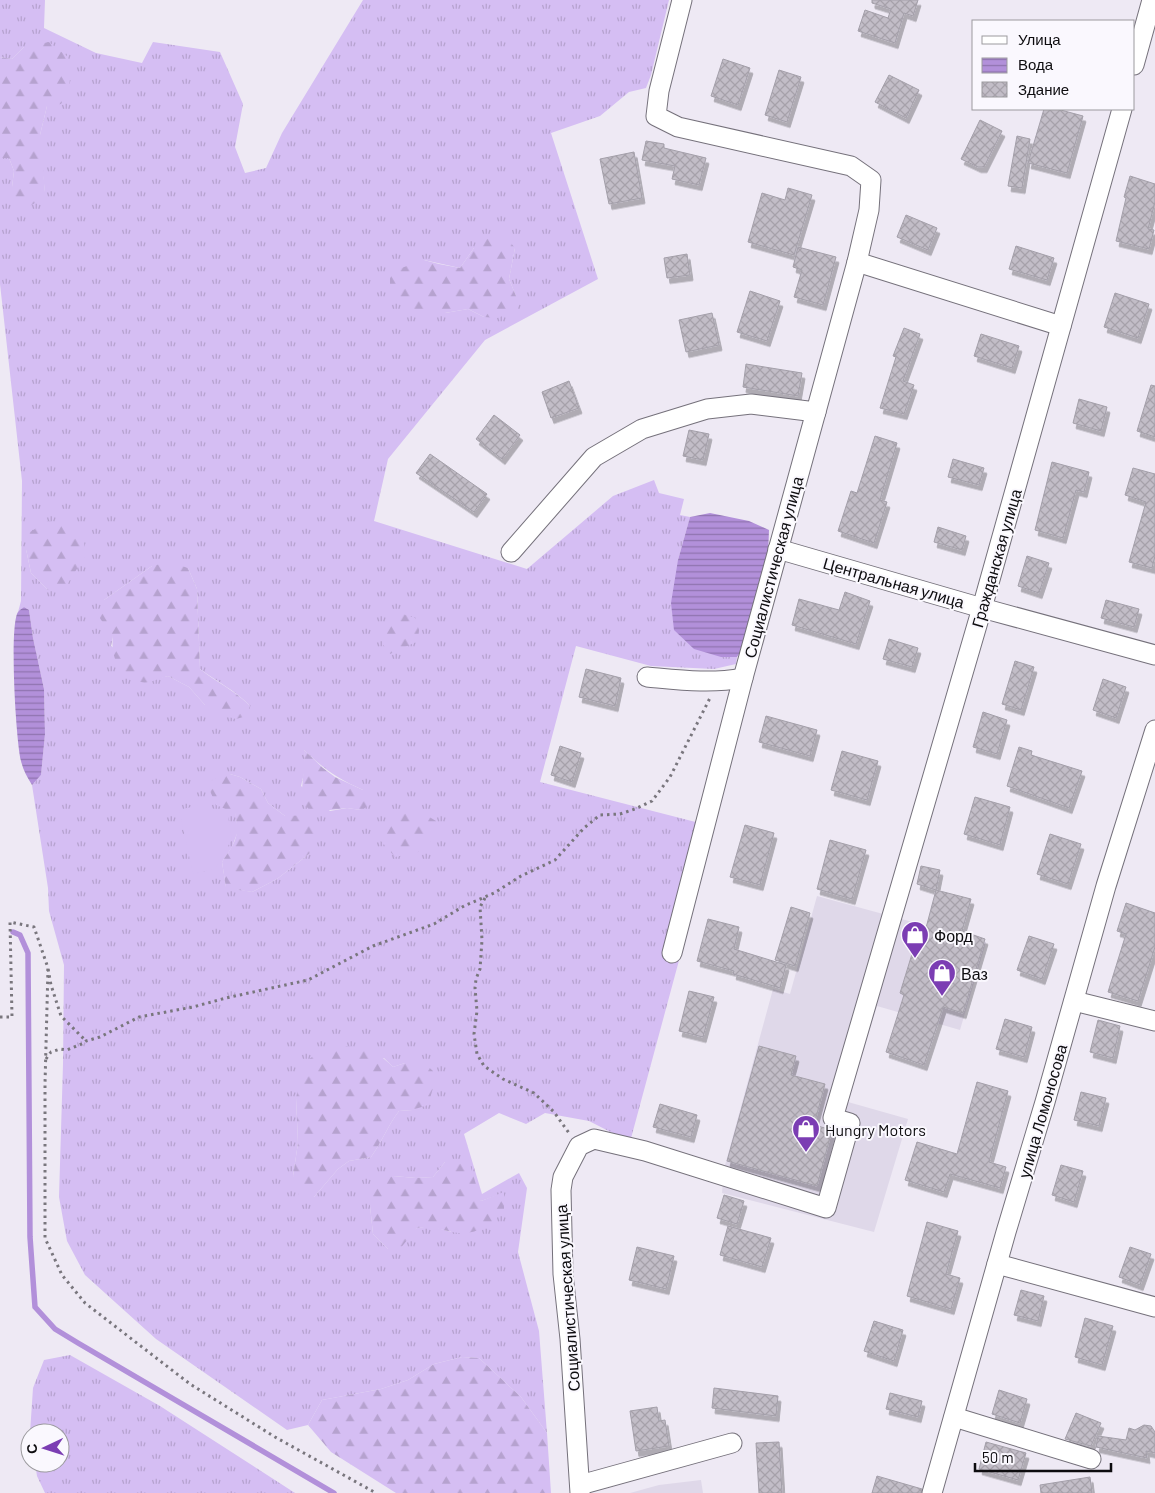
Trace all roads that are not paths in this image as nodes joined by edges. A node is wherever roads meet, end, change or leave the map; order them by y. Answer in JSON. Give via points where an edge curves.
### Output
{"nodes":[{"id":1,"x":682,"y":0,"type":"edge"},
{"id":2,"x":1152,"y":0,"type":"edge"},
{"id":3,"x":1135,"y":61,"type":"edge"},
{"id":4,"x":1122,"y":110,"type":"edge"},
{"id":5,"x":857,"y":262,"type":"junction"},
{"id":6,"x":1061,"y":326,"type":"junction"},
{"id":7,"x":816,"y":412,"type":"junction"},
{"id":8,"x":778,"y":549,"type":"junction"},
{"id":9,"x":511,"y":552,"type":"dead end"},
{"id":10,"x":982,"y":608,"type":"junction"},
{"id":11,"x":1155,"y":655,"type":"edge"},
{"id":12,"x":647,"y":677,"type":"dead end"},
{"id":13,"x":743,"y":678,"type":"junction"},
{"id":14,"x":1155,"y":730,"type":"edge"},
{"id":15,"x":672,"y":954,"type":"dead end"},
{"id":16,"x":1074,"y":1001,"type":"junction"},
{"id":17,"x":1155,"y":1021,"type":"edge"},
{"id":18,"x":579,"y":1146,"type":"joint"},
{"id":19,"x":997,"y":1264,"type":"junction"},
{"id":20,"x":1155,"y":1307,"type":"edge"},
{"id":21,"x":954,"y":1417,"type":"junction"},
{"id":22,"x":732,"y":1444,"type":"dead end"},
{"id":23,"x":1090,"y":1459,"type":"dead end"},
{"id":24,"x":580,"y":1489,"type":"edge"},
{"id":25,"x":932,"y":1493,"type":"edge"}],
"edges":[{"from":1,"to":5,"type":"street","name":"Социалистическая улица","via":[[659,91],[656,116],[678,128],[851,166],[871,180],[869,210]]},
{"from":2,"to":3,"type":"street"},
{"from":4,"to":6,"type":"street","name":"Гражданская улица"},
{"from":5,"to":6,"type":"street"},
{"from":5,"to":7,"type":"street","name":"Социалистическая улица"},
{"from":6,"to":10,"type":"street","name":"Гражданская улица"},
{"from":7,"to":8,"type":"street","name":"Социалистическая улица"},
{"from":7,"to":9,"type":"street","via":[[752,404],[706,409],[642,429],[594,457]]},
{"from":8,"to":10,"type":"street","name":"Центральная улица"},
{"from":8,"to":13,"type":"street","name":"Социалистическая улица"},
{"from":10,"to":11,"type":"street","name":"Центральная улица"},
{"from":10,"to":18,"type":"street","name":"Гражданская улица","via":[[833,1118],[850,1123],[826,1208],[645,1151],[594,1139]]},
{"from":12,"to":13,"type":"street","via":[[696,682]]},
{"from":13,"to":15,"type":"street","name":"Социалистическая улица"},
{"from":14,"to":16,"type":"street","name":"улица Ломоносова"},
{"from":16,"to":17,"type":"street"},
{"from":16,"to":19,"type":"street","name":"улица Ломоносова"},
{"from":18,"to":24,"type":"street","name":"Социалистическая улица","via":[[563,1177],[561,1190],[563,1274]]},
{"from":19,"to":20,"type":"street"},
{"from":19,"to":21,"type":"street","name":"улица Ломоносова"},
{"from":21,"to":23,"type":"street"},
{"from":21,"to":25,"type":"street","name":"улица Ломоносова"},
{"from":22,"to":24,"type":"street"}]}
